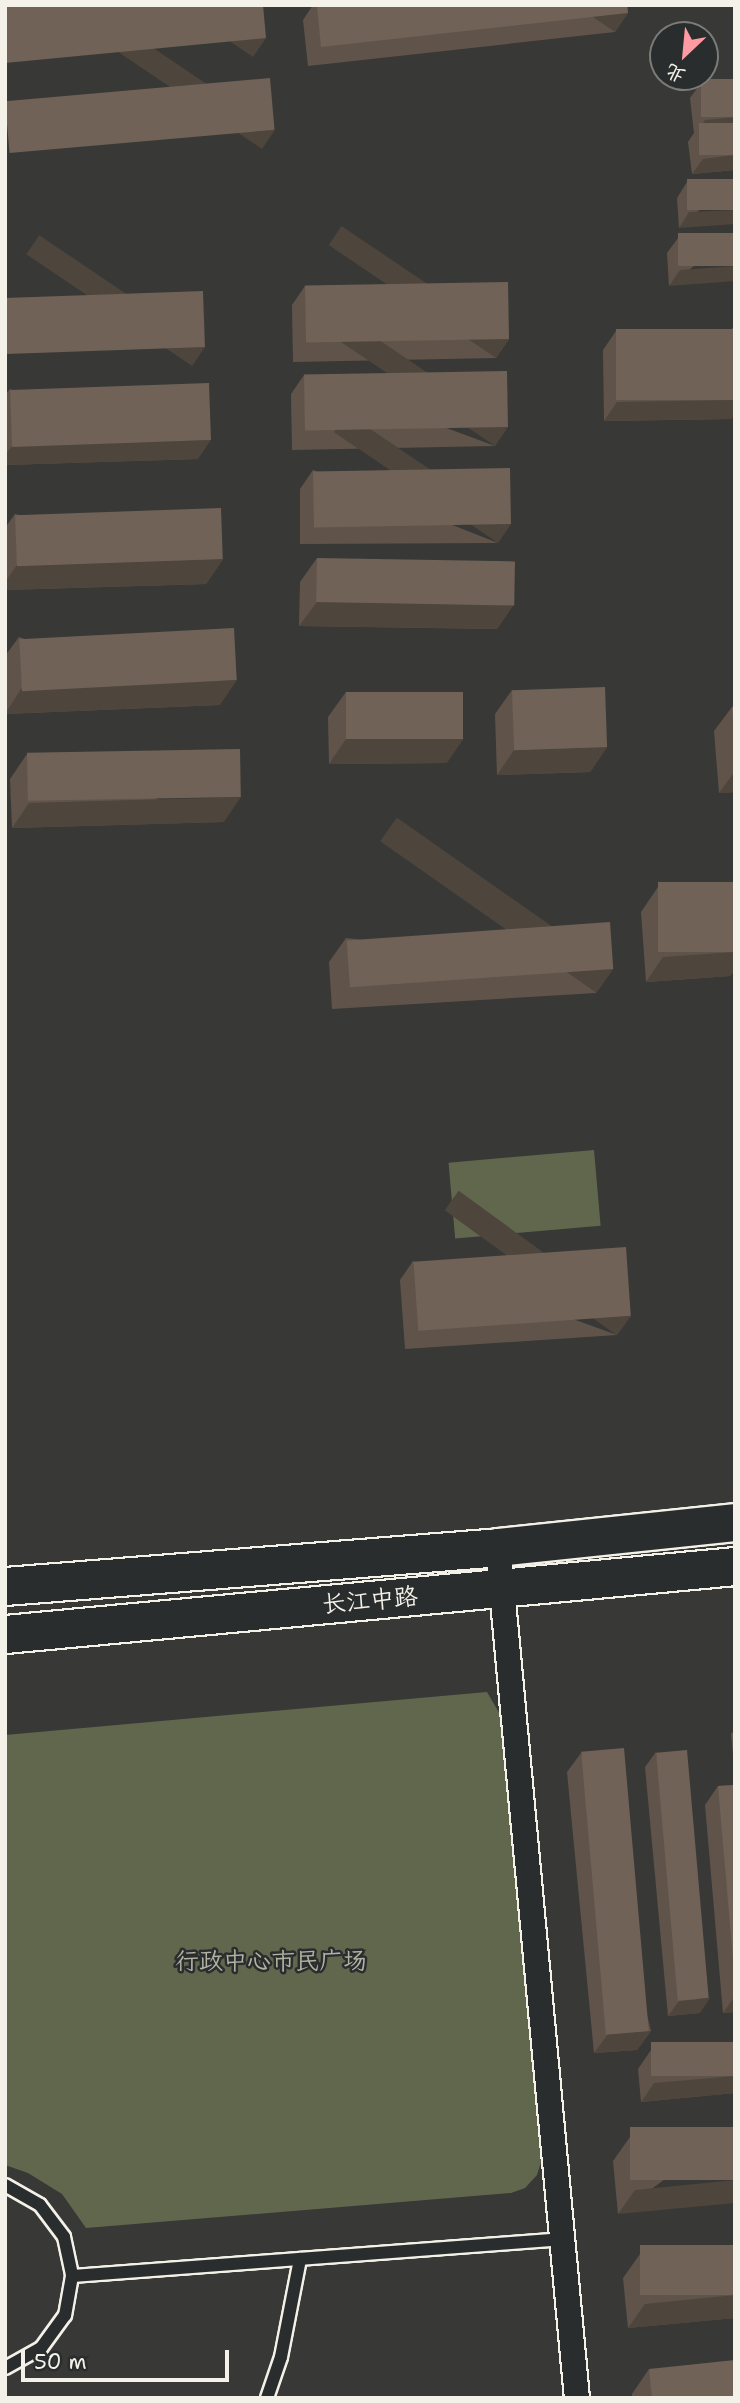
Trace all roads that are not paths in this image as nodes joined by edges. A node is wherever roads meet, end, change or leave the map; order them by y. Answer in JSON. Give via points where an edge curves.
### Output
{"nodes":[{"id":1,"x":735,"y":1521,"type":"edge"},
{"id":2,"x":498,"y":1547,"type":"junction"},
{"id":3,"x":735,"y":1566,"type":"edge"},
{"id":4,"x":5,"y":1586,"type":"edge"},
{"id":5,"x":502,"y":1589,"type":"junction"},
{"id":6,"x":5,"y":1634,"type":"edge"},
{"id":7,"x":5,"y":2185,"type":"edge"},
{"id":8,"x":562,"y":2238,"type":"junction"},
{"id":9,"x":300,"y":2259,"type":"junction"},
{"id":10,"x":72,"y":2276,"type":"junction"},
{"id":11,"x":5,"y":2368,"type":"edge"},
{"id":12,"x":267,"y":2398,"type":"edge"},
{"id":13,"x":577,"y":2398,"type":"edge"}],
"edges":[{"from":1,"to":2,"type":"main road","name":"长江中路"},
{"from":2,"to":4,"type":"main road","name":"长江中路"},
{"from":2,"to":5,"type":"street"},
{"from":3,"to":5,"type":"main road","name":"长江中路"},
{"from":5,"to":6,"type":"main road","name":"长江中路"},
{"from":5,"to":8,"type":"street"},
{"from":7,"to":10,"type":"lane","via":[[40,2205],[64,2237]]},
{"from":8,"to":9,"type":"lane"},
{"from":8,"to":13,"type":"street"},
{"from":9,"to":10,"type":"lane"},
{"from":9,"to":12,"type":"lane","via":[[281,2357]]},
{"from":10,"to":11,"type":"lane","via":[[65,2315],[41,2348]]}]}
